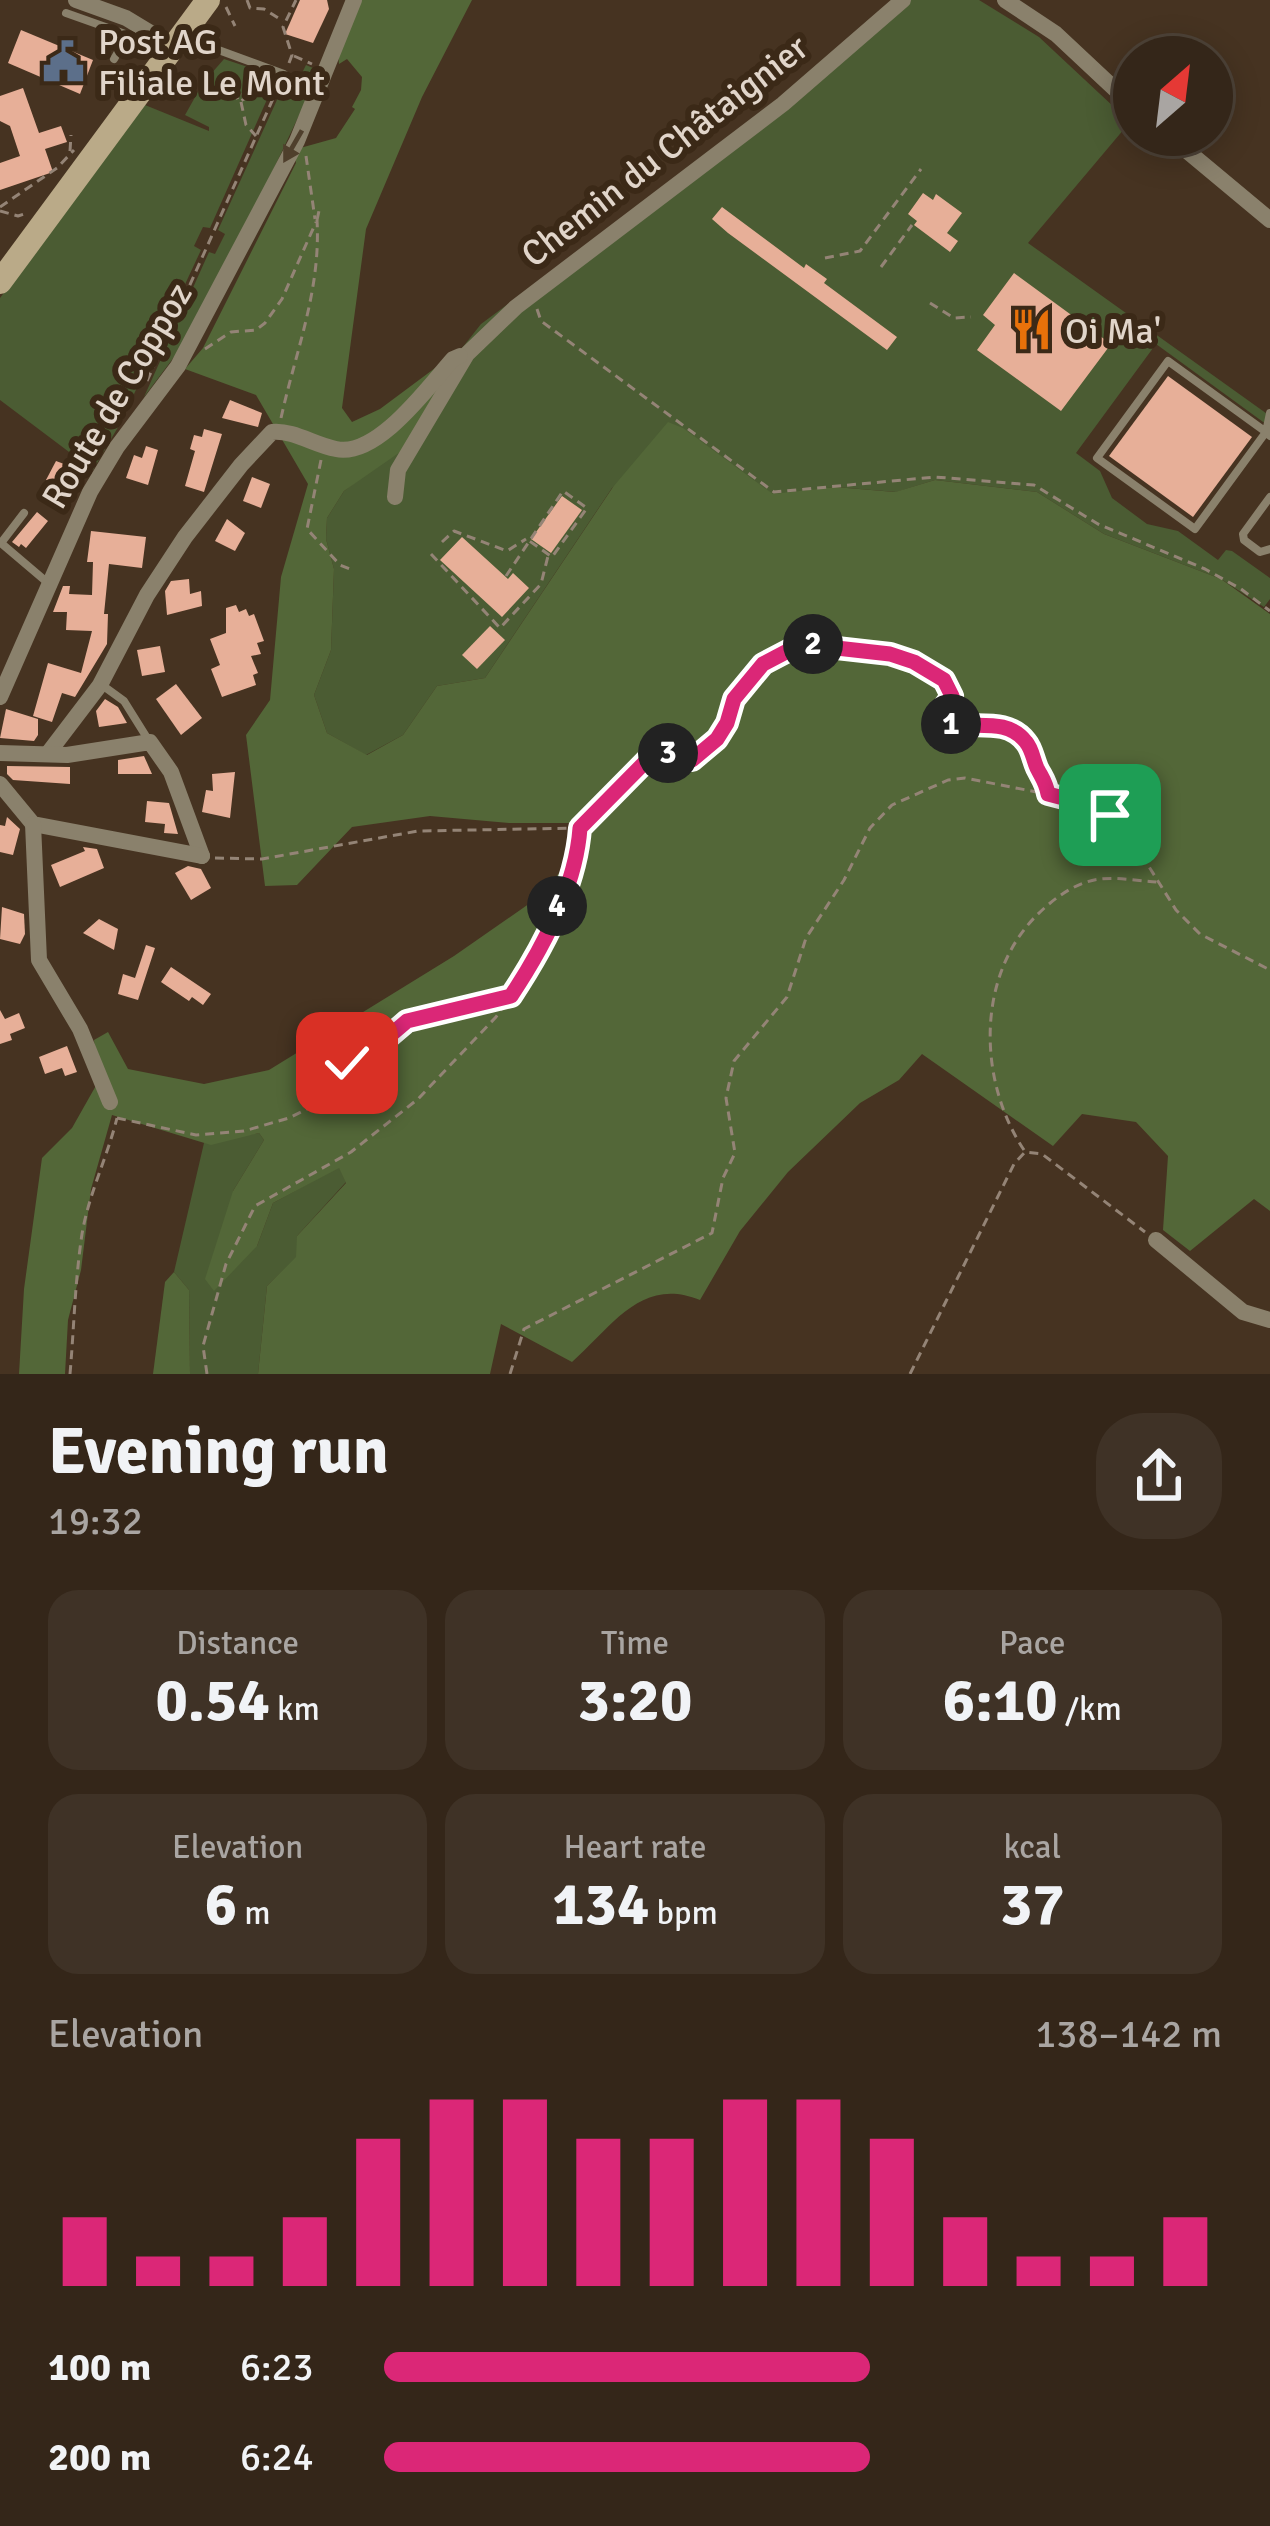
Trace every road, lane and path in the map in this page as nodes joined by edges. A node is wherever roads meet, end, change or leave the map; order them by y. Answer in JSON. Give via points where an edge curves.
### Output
{"nodes":[{"id":1,"x":208,"y":0,"type":"edge"},
{"id":2,"x":223,"y":0,"type":"edge"},
{"id":3,"x":247,"y":0,"type":"edge"},
{"id":4,"x":296,"y":0,"type":"edge"},
{"id":5,"x":354,"y":0,"type":"edge"},
{"id":6,"x":903,"y":0,"type":"edge"},
{"id":7,"x":1005,"y":0,"type":"edge"},
{"id":8,"x":71,"y":6,"type":"edge"},
{"id":9,"x":285,"y":22,"type":"junction"},
{"id":10,"x":235,"y":26,"type":"dead end"},
{"id":11,"x":135,"y":32,"type":"junction"},
{"id":12,"x":178,"y":41,"type":"junction"},
{"id":13,"x":292,"y":55,"type":"junction"},
{"id":14,"x":114,"y":59,"type":"dead end"},
{"id":15,"x":308,"y":62,"type":"dead end"},
{"id":16,"x":284,"y":74,"type":"junction"},
{"id":17,"x":279,"y":85,"type":"junction"},
{"id":18,"x":1113,"y":87,"type":"edge"},
{"id":19,"x":71,"y":134,"type":"dead end"},
{"id":20,"x":256,"y":136,"type":"junction"},
{"id":21,"x":78,"y":148,"type":"dead end"},
{"id":22,"x":304,"y":148,"type":"dead end"},
{"id":23,"x":70,"y":152,"type":"junction"},
{"id":24,"x":1193,"y":156,"type":"edge"},
{"id":25,"x":921,"y":169,"type":"dead end"},
{"id":26,"x":50,"y":178,"type":"dead end"},
{"id":27,"x":36,"y":182,"type":"junction"},
{"id":28,"x":320,"y":206,"type":"dead end"},
{"id":29,"x":0,"y":209,"type":"edge"},
{"id":30,"x":22,"y":215,"type":"dead end"},
{"id":31,"x":317,"y":220,"type":"junction"},
{"id":32,"x":1270,"y":220,"type":"edge"},
{"id":33,"x":911,"y":225,"type":"dead end"},
{"id":34,"x":825,"y":258,"type":"dead end"},
{"id":35,"x":880,"y":267,"type":"dead end"},
{"id":36,"x":0,"y":282,"type":"edge"},
{"id":37,"x":532,"y":295,"type":"junction"},
{"id":38,"x":930,"y":303,"type":"dead end"},
{"id":39,"x":971,"y":317,"type":"dead end"},
{"id":40,"x":467,"y":354,"type":"junction"},
{"id":41,"x":183,"y":357,"type":"junction"},
{"id":42,"x":140,"y":398,"type":"dead end"},
{"id":43,"x":1270,"y":413,"type":"edge"},
{"id":44,"x":276,"y":432,"type":"junction"},
{"id":45,"x":1268,"y":434,"type":"edge"},
{"id":46,"x":325,"y":446,"type":"junction"},
{"id":47,"x":556,"y":481,"type":"dead end"},
{"id":48,"x":562,"y":491,"type":"junction"},
{"id":49,"x":394,"y":497,"type":"dead end"},
{"id":50,"x":1270,"y":497,"type":"edge"},
{"id":51,"x":24,"y":513,"type":"dead end"},
{"id":52,"x":528,"y":540,"type":"junction"},
{"id":53,"x":442,"y":542,"type":"dead end"},
{"id":54,"x":480,"y":542,"type":"junction"},
{"id":55,"x":1270,"y":549,"type":"edge"},
{"id":56,"x":480,"y":551,"type":"dead end"},
{"id":57,"x":430,"y":554,"type":"dead end"},
{"id":58,"x":549,"y":554,"type":"junction"},
{"id":59,"x":350,"y":568,"type":"dead end"},
{"id":60,"x":506,"y":576,"type":"dead end"},
{"id":61,"x":48,"y":583,"type":"junction"},
{"id":62,"x":1270,"y":611,"type":"edge"},
{"id":63,"x":100,"y":685,"type":"junction"},
{"id":64,"x":0,"y":697,"type":"edge"},
{"id":65,"x":150,"y":742,"type":"junction"},
{"id":66,"x":49,"y":752,"type":"junction"},
{"id":67,"x":0,"y":753,"type":"edge"},
{"id":68,"x":1,"y":793,"type":"edge"},
{"id":69,"x":1048,"y":794,"type":"junction"},
{"id":70,"x":33,"y":824,"type":"junction"},
{"id":71,"x":580,"y":828,"type":"junction"},
{"id":72,"x":202,"y":856,"type":"junction"},
{"id":73,"x":1159,"y":883,"type":"junction"},
{"id":74,"x":1270,"y":970,"type":"edge"},
{"id":75,"x":508,"y":996,"type":"junction"},
{"id":76,"x":110,"y":1102,"type":"dead end"},
{"id":77,"x":1025,"y":1151,"type":"junction"},
{"id":78,"x":1156,"y":1240,"type":"joint"},
{"id":79,"x":1270,"y":1320,"type":"edge"},
{"id":80,"x":70,"y":1374,"type":"edge"},
{"id":81,"x":207,"y":1374,"type":"edge"},
{"id":82,"x":510,"y":1374,"type":"edge"},
{"id":83,"x":910,"y":1374,"type":"edge"}],
"edges":[{"from":1,"to":12,"type":"main road"},
{"from":2,"to":10,"type":"path"},
{"from":3,"to":9,"type":"path"},
{"from":4,"to":9,"type":"path"},
{"from":5,"to":41,"type":"street","name":"Route de Coppoz","one_way":true,"via":[[297,142]]},
{"from":6,"to":37,"type":"street","name":"Chemin du Châtaignier","via":[[783,104]]},
{"from":7,"to":18,"type":"street"},
{"from":8,"to":11,"type":"street","via":[[126,18]]},
{"from":9,"to":13,"type":"path"},
{"from":11,"to":12,"type":"street"},
{"from":11,"to":14,"type":"lane"},
{"from":12,"to":16,"type":"lane"},
{"from":12,"to":36,"type":"main road"},
{"from":13,"to":15,"type":"path"},
{"from":13,"to":16,"type":"path"},
{"from":16,"to":17,"type":"path"},
{"from":17,"to":20,"type":"path"},
{"from":17,"to":20,"type":"path","via":[[244,95],[246,124]]},
{"from":19,"to":23,"type":"path"},
{"from":20,"to":42,"type":"path"},
{"from":21,"to":23,"type":"path"},
{"from":22,"to":31,"type":"path"},
{"from":23,"to":27,"type":"path"},
{"from":24,"to":32,"type":"street"},
{"from":25,"to":34,"type":"path","via":[[860,251]]},
{"from":26,"to":27,"type":"path"},
{"from":27,"to":29,"type":"path"},
{"from":28,"to":31,"type":"path"},
{"from":29,"to":30,"type":"path"},
{"from":31,"to":41,"type":"path","via":[[265,323]]},
{"from":31,"to":44,"type":"path","via":[[312,309]]},
{"from":33,"to":35,"type":"path"},
{"from":37,"to":40,"type":"street","name":"Chemin du Châtaignier"},
{"from":37,"to":62,"type":"path","via":[[541,321],[774,492],[935,477],[1034,484],[1098,524],[1205,569]]},
{"from":38,"to":39,"type":"path","via":[[954,318]]},
{"from":40,"to":46,"type":"street","name":"Chemin du Châtaignier","via":[[371,442],[349,450]]},
{"from":40,"to":49,"type":"street","name":"Chemin du Châtaignier","via":[[398,470]]},
{"from":41,"to":61,"type":"street","name":"Route de Coppoz","via":[[117,447]]},
{"from":43,"to":45,"type":"lane"},
{"from":44,"to":46,"type":"street"},
{"from":44,"to":63,"type":"street","via":[[175,552]]},
{"from":45,"to":45,"type":"lane","via":[[1195,530],[1097,458],[1168,362]]},
{"from":46,"to":59,"type":"path","via":[[308,529]]},
{"from":47,"to":48,"type":"path"},
{"from":48,"to":52,"type":"path"},
{"from":48,"to":58,"type":"path","via":[[587,508]]},
{"from":50,"to":55,"type":"lane","via":[[1244,534],[1260,552]]},
{"from":51,"to":61,"type":"lane","via":[[1,543]]},
{"from":52,"to":54,"type":"path","via":[[506,551]]},
{"from":52,"to":58,"type":"path"},
{"from":52,"to":60,"type":"path"},
{"from":53,"to":54,"type":"path","via":[[454,531]]},
{"from":54,"to":56,"type":"path"},
{"from":57,"to":58,"type":"path","via":[[500,628],[541,584]]},
{"from":61,"to":64,"type":"street","name":"Route de Coppoz"},
{"from":63,"to":65,"type":"lane","via":[[124,701]]},
{"from":63,"to":66,"type":"street"},
{"from":65,"to":66,"type":"street"},
{"from":65,"to":72,"type":"street","via":[[171,772]]},
{"from":66,"to":67,"type":"street"},
{"from":68,"to":70,"type":"street"},
{"from":69,"to":71,"type":"path","via":[[1016,733],[936,718],[952,696],[944,680],[890,654],[801,644],[763,664],[734,699],[717,739],[692,760],[656,751]]},
{"from":69,"to":73,"type":"path","via":[[1094,806],[1123,825]]},
{"from":69,"to":82,"type":"path","via":[[957,778],[892,805],[870,828],[806,938],[787,997],[741,1049],[728,1082],[735,1153],[712,1233],[524,1329]]},
{"from":70,"to":72,"type":"street"},
{"from":70,"to":76,"type":"street","via":[[39,960]]},
{"from":71,"to":72,"type":"path","via":[[418,831],[262,859]]},
{"from":71,"to":75,"type":"path","via":[[563,893]]},
{"from":73,"to":74,"type":"path","via":[[1200,934]]},
{"from":73,"to":77,"type":"path","via":[[1099,879],[1056,896],[1012,950],[992,991],[990,1059],[1006,1124]]},
{"from":75,"to":80,"type":"path","via":[[407,1021],[347,1063],[317,1104],[289,1118],[196,1135],[117,1118],[82,1232]]},
{"from":75,"to":81,"type":"path","via":[[418,1099],[351,1153],[255,1206],[226,1264],[203,1346]]},
{"from":77,"to":78,"type":"path","via":[[1042,1154]]},
{"from":77,"to":83,"type":"path"},
{"from":78,"to":79,"type":"street","via":[[1243,1312]]}]}
